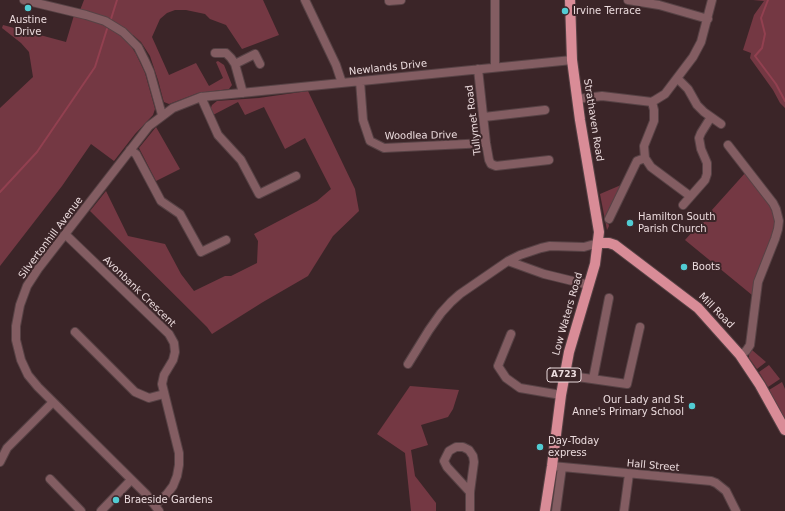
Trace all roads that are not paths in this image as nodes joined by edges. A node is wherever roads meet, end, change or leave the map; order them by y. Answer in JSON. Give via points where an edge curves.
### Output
{"nodes":[{"id":1,"x":28,"y":0,"type":"edge"},
{"id":2,"x":305,"y":0,"type":"edge"},
{"id":3,"x":389,"y":0,"type":"edge"},
{"id":4,"x":401,"y":0,"type":"edge"},
{"id":5,"x":495,"y":0,"type":"edge"},
{"id":6,"x":570,"y":0,"type":"edge"},
{"id":7,"x":628,"y":0,"type":"edge"},
{"id":8,"x":712,"y":0,"type":"edge"},
{"id":9,"x":708,"y":19,"type":"junction"},
{"id":10,"x":215,"y":53,"type":"dead end"},
{"id":11,"x":572,"y":60,"type":"junction"},
{"id":12,"x":235,"y":64,"type":"junction"},
{"id":13,"x":260,"y":64,"type":"dead end"},
{"id":14,"x":495,"y":67,"type":"junction"},
{"id":15,"x":478,"y":69,"type":"junction"},
{"id":16,"x":677,"y":78,"type":"junction"},
{"id":17,"x":360,"y":80,"type":"junction"},
{"id":18,"x":342,"y":83,"type":"junction"},
{"id":19,"x":243,"y":93,"type":"junction"},
{"id":20,"x":204,"y":97,"type":"junction"},
{"id":21,"x":577,"y":99,"type":"junction"},
{"id":22,"x":652,"y":102,"type":"junction"},
{"id":23,"x":545,"y":110,"type":"dead end"},
{"id":24,"x":162,"y":115,"type":"junction"},
{"id":25,"x":484,"y":117,"type":"junction"},
{"id":26,"x":710,"y":117,"type":"junction"},
{"id":27,"x":722,"y":124,"type":"dead end"},
{"id":28,"x":486,"y":144,"type":"junction"},
{"id":29,"x":728,"y":145,"type":"dead end"},
{"id":30,"x":130,"y":150,"type":"junction"},
{"id":31,"x":645,"y":158,"type":"junction"},
{"id":32,"x":549,"y":160,"type":"dead end"},
{"id":33,"x":296,"y":176,"type":"dead end"},
{"id":34,"x":690,"y":196,"type":"junction"},
{"id":35,"x":683,"y":205,"type":"dead end"},
{"id":36,"x":609,"y":219,"type":"dead end"},
{"id":37,"x":65,"y":234,"type":"junction"},
{"id":38,"x":226,"y":240,"type":"dead end"},
{"id":39,"x":598,"y":242,"type":"junction"},
{"id":40,"x":508,"y":261,"type":"junction"},
{"id":41,"x":589,"y":286,"type":"junction"},
{"id":42,"x":609,"y":298,"type":"dead end"},
{"id":43,"x":640,"y":327,"type":"dead end"},
{"id":44,"x":75,"y":332,"type":"dead end"},
{"id":45,"x":511,"y":334,"type":"dead end"},
{"id":46,"x":740,"y":355,"type":"junction"},
{"id":47,"x":408,"y":364,"type":"dead end"},
{"id":48,"x":564,"y":374,"type":"junction"},
{"id":49,"x":593,"y":379,"type":"junction"},
{"id":50,"x":164,"y":394,"type":"junction"},
{"id":51,"x":561,"y":395,"type":"junction"},
{"id":52,"x":52,"y":403,"type":"junction"},
{"id":53,"x":785,"y":430,"type":"edge"},
{"id":54,"x":0,"y":462,"type":"edge"},
{"id":55,"x":557,"y":466,"type":"junction"},
{"id":56,"x":629,"y":474,"type":"junction"},
{"id":57,"x":50,"y":479,"type":"dead end"},
{"id":58,"x":131,"y":480,"type":"junction"},
{"id":59,"x":470,"y":492,"type":"junction"},
{"id":60,"x":157,"y":508,"type":"edge"},
{"id":61,"x":81,"y":511,"type":"edge"},
{"id":62,"x":101,"y":511,"type":"edge"},
{"id":63,"x":470,"y":511,"type":"edge"},
{"id":64,"x":545,"y":511,"type":"edge"},
{"id":65,"x":556,"y":511,"type":"edge"},
{"id":66,"x":624,"y":511,"type":"edge"},
{"id":67,"x":736,"y":511,"type":"edge"}],
"edges":[{"from":1,"to":24,"type":"street","via":[[86,15],[123,32],[138,47],[145,61]]},
{"from":2,"to":18,"type":"street"},
{"from":3,"to":4,"type":"street"},
{"from":5,"to":14,"type":"street"},
{"from":6,"to":11,"type":"main road","name":"Strathaven Road","number":"A723"},
{"from":7,"to":9,"type":"street","via":[[659,5]]},
{"from":8,"to":9,"type":"street"},
{"from":9,"to":16,"type":"street","via":[[701,42]]},
{"from":10,"to":12,"type":"street","via":[[226,53]]},
{"from":11,"to":14,"type":"street","name":"Newlands Drive"},
{"from":11,"to":21,"type":"main road","name":"Strathaven Road","number":"A723"},
{"from":12,"to":13,"type":"street","via":[[254,54]]},
{"from":12,"to":19,"type":"street"},
{"from":14,"to":15,"type":"street","name":"Newlands Drive"},
{"from":15,"to":17,"type":"street","name":"Newlands Drive"},
{"from":15,"to":25,"type":"street","name":"Tullymet Road"},
{"from":16,"to":22,"type":"street","via":[[665,94]]},
{"from":16,"to":26,"type":"street"},
{"from":17,"to":18,"type":"street","name":"Newlands Drive"},
{"from":17,"to":28,"type":"street","name":"Woodlea Drive","via":[[363,120],[370,141],[384,148]]},
{"from":18,"to":19,"type":"street","name":"Newlands Drive"},
{"from":19,"to":20,"type":"street","name":"Newlands Drive"},
{"from":20,"to":24,"type":"street","name":"Silvertonhill Avenue"},
{"from":20,"to":33,"type":"street","via":[[218,135],[241,160],[259,194]]},
{"from":21,"to":22,"type":"street","via":[[602,96]]},
{"from":21,"to":39,"type":"main road","name":"Strathaven Road","number":"A723","via":[[599,232]]},
{"from":22,"to":31,"type":"street","via":[[654,121],[644,146]]},
{"from":23,"to":25,"type":"street"},
{"from":24,"to":30,"type":"street","name":"Silvertonhill Avenue","via":[[149,126]]},
{"from":25,"to":28,"type":"street","name":"Tullymet Road"},
{"from":26,"to":27,"type":"street"},
{"from":26,"to":34,"type":"street","via":[[700,138],[701,149],[707,163],[707,174],[705,180]]},
{"from":28,"to":32,"type":"street","name":"Tullymet Road","via":[[489,160],[496,166]]},
{"from":29,"to":46,"type":"street","via":[[773,203],[779,221],[775,239],[758,282],[750,346]]},
{"from":30,"to":37,"type":"street","name":"Silvertonhill Avenue"},
{"from":30,"to":38,"type":"street","via":[[136,154],[161,201],[180,214],[201,252]]},
{"from":31,"to":34,"type":"street","via":[[651,167]]},
{"from":31,"to":36,"type":"street","via":[[637,161]]},
{"from":34,"to":35,"type":"street"},
{"from":37,"to":50,"type":"street","name":"Avonbank Crescent","via":[[169,334],[175,352],[164,376]]},
{"from":37,"to":52,"type":"street","name":"Silvertonhill Avenue","via":[[27,286],[16,326],[16,340],[28,375]]},
{"from":39,"to":40,"type":"street","via":[[584,247],[545,247]]},
{"from":39,"to":41,"type":"main road","name":"Low Waters Road","number":"A723","via":[[596,264]]},
{"from":39,"to":46,"type":"main road","name":"Mill Road","via":[[615,245],[698,308]]},
{"from":40,"to":41,"type":"street"},
{"from":40,"to":47,"type":"street","via":[[451,302],[429,330]]},
{"from":41,"to":48,"type":"main road","name":"Low Waters Road","number":"A723"},
{"from":42,"to":49,"type":"street"},
{"from":43,"to":49,"type":"street","via":[[627,384]]},
{"from":44,"to":50,"type":"street","via":[[135,392],[149,398]]},
{"from":45,"to":51,"type":"street","via":[[498,366],[506,378],[520,388]]},
{"from":46,"to":53,"type":"main road","name":"Mill Road"},
{"from":48,"to":49,"type":"street"},
{"from":48,"to":51,"type":"main road","name":"Low Waters Road","number":"A723"},
{"from":50,"to":60,"type":"street","name":"Avonbank Crescent","via":[[180,465],[173,486]]},
{"from":51,"to":55,"type":"main road","name":"Low Waters Road","number":"A723"},
{"from":52,"to":54,"type":"street","via":[[7,448]]},
{"from":52,"to":58,"type":"street","name":"Silvertonhill Avenue"},
{"from":55,"to":56,"type":"street","name":"Hall Street"},
{"from":55,"to":64,"type":"main road","name":"Low Waters Road","number":"A723"},
{"from":55,"to":65,"type":"street","name":"Low Waters Road"},
{"from":56,"to":66,"type":"street"},
{"from":56,"to":67,"type":"street","name":"Hall Street","via":[[711,481],[726,491]]},
{"from":57,"to":61,"type":"street"},
{"from":58,"to":60,"type":"street","name":"Silvertonhill Avenue"},
{"from":58,"to":62,"type":"street"},
{"from":59,"to":59,"type":"street","via":[[446,467],[444,461],[449,451],[456,447],[469,450],[473,456]]},
{"from":59,"to":63,"type":"street"}]}
